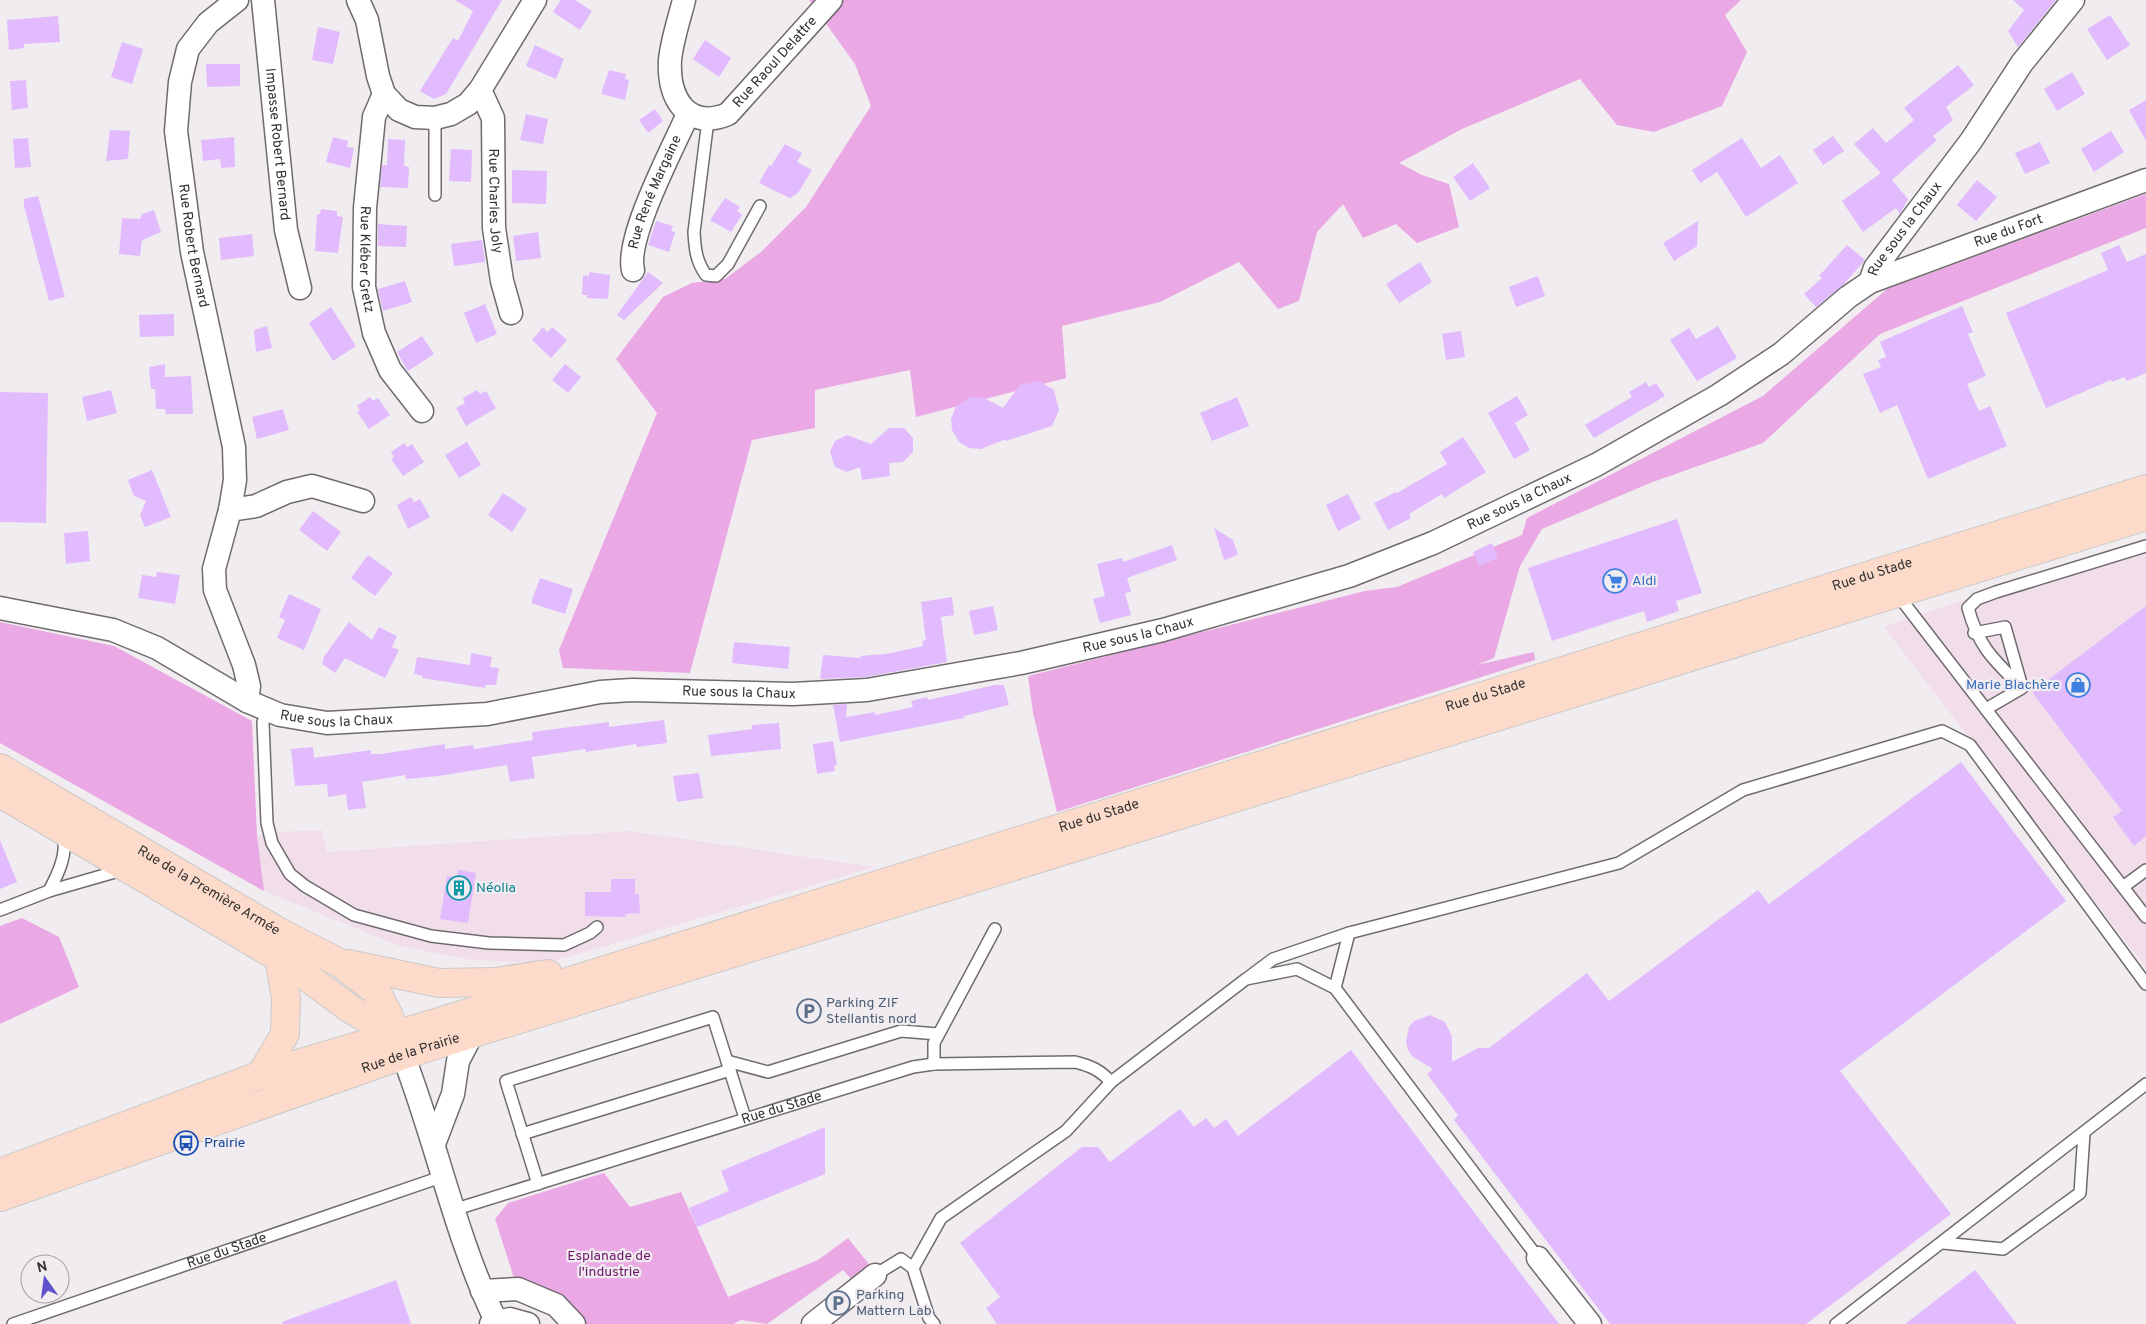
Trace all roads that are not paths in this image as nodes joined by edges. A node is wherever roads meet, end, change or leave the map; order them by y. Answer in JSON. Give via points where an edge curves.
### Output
{"nodes":[{"id":1,"x":237,"y":0,"type":"edge"},
{"id":2,"x":262,"y":0,"type":"edge"},
{"id":3,"x":358,"y":0,"type":"edge"},
{"id":4,"x":535,"y":0,"type":"edge"},
{"id":5,"x":684,"y":0,"type":"edge"},
{"id":6,"x":831,"y":0,"type":"edge"},
{"id":7,"x":2073,"y":0,"type":"edge"},
{"id":8,"x":480,"y":90,"type":"junction"},
{"id":9,"x":384,"y":94,"type":"junction"},
{"id":10,"x":698,"y":117,"type":"junction"},
{"id":11,"x":435,"y":118,"type":"junction"},
{"id":12,"x":2146,"y":180,"type":"edge"},
{"id":13,"x":435,"y":194,"type":"dead end"},
{"id":14,"x":760,"y":206,"type":"dead end"},
{"id":15,"x":633,"y":270,"type":"dead end"},
{"id":16,"x":1870,"y":282,"type":"junction"},
{"id":17,"x":300,"y":288,"type":"dead end"},
{"id":18,"x":511,"y":313,"type":"dead end"},
{"id":19,"x":422,"y":411,"type":"dead end"},
{"id":20,"x":2146,"y":489,"type":"edge"},
{"id":21,"x":363,"y":501,"type":"dead end"},
{"id":22,"x":230,"y":510,"type":"junction"},
{"id":23,"x":2146,"y":516,"type":"edge"},
{"id":24,"x":2146,"y":546,"type":"edge"},
{"id":25,"x":1896,"y":592,"type":"junction"},
{"id":26,"x":0,"y":608,"type":"edge"},
{"id":27,"x":1974,"y":632,"type":"junction"},
{"id":28,"x":2022,"y":688,"type":"junction"},
{"id":29,"x":247,"y":701,"type":"junction"},
{"id":30,"x":1986,"y":709,"type":"junction"},
{"id":31,"x":268,"y":710,"type":"junction"},
{"id":32,"x":0,"y":768,"type":"edge"},
{"id":33,"x":0,"y":793,"type":"edge"},
{"id":34,"x":61,"y":828,"type":"junction"},
{"id":35,"x":130,"y":869,"type":"junction"},
{"id":36,"x":2146,"y":870,"type":"edge"},
{"id":37,"x":2123,"y":887,"type":"junction"},
{"id":38,"x":49,"y":891,"type":"junction"},
{"id":39,"x":0,"y":910,"type":"edge"},
{"id":40,"x":826,"y":912,"type":"junction"},
{"id":41,"x":2146,"y":917,"type":"edge"},
{"id":42,"x":597,"y":927,"type":"dead end"},
{"id":43,"x":995,"y":929,"type":"dead end"},
{"id":44,"x":1350,"y":933,"type":"junction"},
{"id":45,"x":279,"y":958,"type":"junction"},
{"id":46,"x":340,"y":962,"type":"junction"},
{"id":47,"x":629,"y":963,"type":"junction"},
{"id":48,"x":1246,"y":979,"type":"junction"},
{"id":49,"x":2146,"y":984,"type":"edge"},
{"id":50,"x":1335,"y":988,"type":"junction"},
{"id":51,"x":472,"y":1034,"type":"junction"},
{"id":52,"x":938,"y":1034,"type":"junction"},
{"id":53,"x":399,"y":1045,"type":"junction"},
{"id":54,"x":934,"y":1064,"type":"junction"},
{"id":55,"x":728,"y":1066,"type":"junction"},
{"id":56,"x":261,"y":1075,"type":"junction"},
{"id":57,"x":1111,"y":1082,"type":"junction"},
{"id":58,"x":2146,"y":1084,"type":"edge"},
{"id":59,"x":745,"y":1118,"type":"junction"},
{"id":60,"x":2084,"y":1133,"type":"junction"},
{"id":61,"x":522,"y":1134,"type":"junction"},
{"id":62,"x":434,"y":1144,"type":"junction"},
{"id":63,"x":0,"y":1173,"type":"edge"},
{"id":64,"x":442,"y":1177,"type":"junction"},
{"id":65,"x":538,"y":1184,"type":"junction"},
{"id":66,"x":0,"y":1197,"type":"edge"},
{"id":67,"x":453,"y":1210,"type":"junction"},
{"id":68,"x":1942,"y":1243,"type":"junction"},
{"id":69,"x":1538,"y":1258,"type":"joint"},
{"id":70,"x":913,"y":1268,"type":"junction"},
{"id":71,"x":875,"y":1275,"type":"joint"},
{"id":72,"x":482,"y":1291,"type":"junction"},
{"id":73,"x":494,"y":1323,"type":"edge"},
{"id":74,"x":13,"y":1324,"type":"edge"},
{"id":75,"x":528,"y":1324,"type":"edge"},
{"id":76,"x":574,"y":1324,"type":"edge"},
{"id":77,"x":813,"y":1324,"type":"edge"},
{"id":78,"x":934,"y":1324,"type":"edge"},
{"id":79,"x":1590,"y":1324,"type":"edge"},
{"id":80,"x":1836,"y":1324,"type":"edge"}],
"edges":[{"from":1,"to":22,"type":"street","name":"Rue Robert Bernard","via":[[208,23],[188,49],[180,82],[176,131],[192,252],[234,447],[235,480]]},
{"from":2,"to":17,"type":"street","name":"Impasse Robert Bernard","via":[[286,230]]},
{"from":3,"to":9,"type":"street","via":[[367,20]]},
{"from":4,"to":8,"type":"street"},
{"from":5,"to":10,"type":"street","via":[[673,44],[671,78],[674,91]]},
{"from":6,"to":10,"type":"street","name":"Rue Raoul Delattre","via":[[728,114],[714,120]]},
{"from":7,"to":16,"type":"street","name":"Rue sous la Chaux","via":[[2022,63],[1972,141],[1875,268]]},
{"from":8,"to":11,"type":"street","via":[[468,104],[452,114]]},
{"from":8,"to":18,"type":"street","name":"Rue Charles Joly","via":[[493,118],[494,228],[502,281]]},
{"from":9,"to":11,"type":"street","via":[[399,110],[415,117]]},
{"from":9,"to":19,"type":"street","name":"Rue Kléber Gretz","via":[[374,117],[365,208],[364,287],[370,318],[386,362]]},
{"from":10,"to":14,"type":"lane","via":[[694,232],[699,266],[706,275],[716,276],[728,264]]},
{"from":10,"to":15,"type":"street","name":"Rue René Margaine","via":[[635,235],[630,260]]},
{"from":11,"to":13,"type":"lane"},
{"from":12,"to":16,"type":"street","name":"Rue du Fort"},
{"from":16,"to":31,"type":"street","name":"Rue sous la Chaux","via":[[1781,354],[1596,465],[1433,543],[1349,576],[1163,630],[1021,663],[829,694],[632,690],[600,692],[487,714],[327,723]]},
{"from":20,"to":40,"type":"main road","name":"Rue du Stade"},
{"from":21,"to":22,"type":"street","via":[[312,486],[286,492],[256,506]]},
{"from":22,"to":29,"type":"street","name":"Rue Robert Bernard","via":[[214,569],[215,590],[244,665],[249,686]]},
{"from":23,"to":25,"type":"main road","name":"Rue du Stade"},
{"from":24,"to":27,"type":"lane","via":[[1978,598],[1968,608]]},
{"from":25,"to":30,"type":"lane"},
{"from":25,"to":40,"type":"main road","name":"Rue du Stade"},
{"from":26,"to":29,"type":"street","name":"Rue sous la Chaux","via":[[113,630],[157,648]]},
{"from":27,"to":28,"type":"lane","via":[[1986,652]]},
{"from":27,"to":28,"type":"lane","via":[[2005,627]]},
{"from":28,"to":30,"type":"lane"},
{"from":29,"to":31,"type":"street","name":"Rue sous la Chaux"},
{"from":30,"to":37,"type":"lane"},
{"from":31,"to":42,"type":"lane","via":[[263,722],[267,824],[272,842],[290,874],[305,886],[354,915],[431,936],[489,943],[564,945]]},
{"from":32,"to":46,"type":"main road","name":"Rue de la Première Armée","via":[[279,932]]},
{"from":33,"to":34,"type":"main road","name":"Rue de la Première Armée"},
{"from":34,"to":35,"type":"main road","name":"Rue de la Première Armée"},
{"from":34,"to":38,"type":"lane","via":[[66,844],[59,873]]},
{"from":35,"to":38,"type":"lane"},
{"from":35,"to":45,"type":"main road","name":"Rue de la Première Armée"},
{"from":36,"to":37,"type":"lane"},
{"from":37,"to":41,"type":"lane"},
{"from":38,"to":39,"type":"lane"},
{"from":40,"to":47,"type":"main road","name":"Rue de la Prairie"},
{"from":40,"to":51,"type":"main road","name":"Rue de la Prairie"},
{"from":43,"to":52,"type":"lane"},
{"from":44,"to":48,"type":"lane","via":[[1274,959]]},
{"from":44,"to":49,"type":"lane","via":[[1619,864],[1743,790],[1942,731],[1970,745]]},
{"from":44,"to":50,"type":"lane"},
{"from":45,"to":53,"type":"main road","name":"Rue de la Première Armée"},
{"from":45,"to":56,"type":"main road","via":[[286,999],[284,1034]]},
{"from":46,"to":47,"type":"main road","via":[[440,983],[495,982]]},
{"from":46,"to":53,"type":"main road","name":"Rue de la Première Armée","via":[[376,991]]},
{"from":47,"to":53,"type":"main road","name":"Rue de la Prairie"},
{"from":48,"to":50,"type":"lane","via":[[1297,969]]},
{"from":48,"to":57,"type":"lane"},
{"from":50,"to":69,"type":"lane"},
{"from":51,"to":53,"type":"main road","name":"Rue de la Prairie"},
{"from":51,"to":62,"type":"street","via":[[458,1061],[453,1094]]},
{"from":52,"to":54,"type":"lane","via":[[934,1043]]},
{"from":52,"to":55,"type":"lane","via":[[901,1031],[768,1072]]},
{"from":53,"to":56,"type":"main road","name":"Rue de la Prairie"},
{"from":53,"to":62,"type":"street"},
{"from":53,"to":66,"type":"main road","name":"Rue de la Prairie"},
{"from":54,"to":57,"type":"lane","name":"Rue du Stade","via":[[1075,1062],[1092,1066]]},
{"from":54,"to":59,"type":"lane","name":"Rue du Stade","via":[[913,1067]]},
{"from":55,"to":59,"type":"lane"},
{"from":55,"to":61,"type":"lane"},
{"from":55,"to":61,"type":"lane","via":[[713,1017],[506,1081]]},
{"from":56,"to":63,"type":"main road","name":"Rue de la Prairie"},
{"from":57,"to":70,"type":"lane","via":[[1066,1131],[941,1218]]},
{"from":58,"to":60,"type":"lane"},
{"from":59,"to":65,"type":"lane","name":"Rue du Stade"},
{"from":60,"to":68,"type":"lane"},
{"from":60,"to":68,"type":"lane","via":[[2080,1193],[2003,1249]]},
{"from":61,"to":65,"type":"lane"},
{"from":62,"to":64,"type":"street"},
{"from":64,"to":67,"type":"street"},
{"from":64,"to":74,"type":"lane","name":"Rue du Stade"},
{"from":65,"to":67,"type":"lane","name":"Rue du Stade"},
{"from":67,"to":72,"type":"street"},
{"from":68,"to":80,"type":"lane"},
{"from":69,"to":79,"type":"street"},
{"from":70,"to":71,"type":"lane","via":[[901,1259]]},
{"from":70,"to":78,"type":"lane","via":[[929,1318]]},
{"from":71,"to":77,"type":"street"},
{"from":72,"to":73,"type":"street"},
{"from":72,"to":76,"type":"street","via":[[518,1289],[556,1305]]},
{"from":73,"to":75,"type":"street","via":[[510,1319]]}]}
